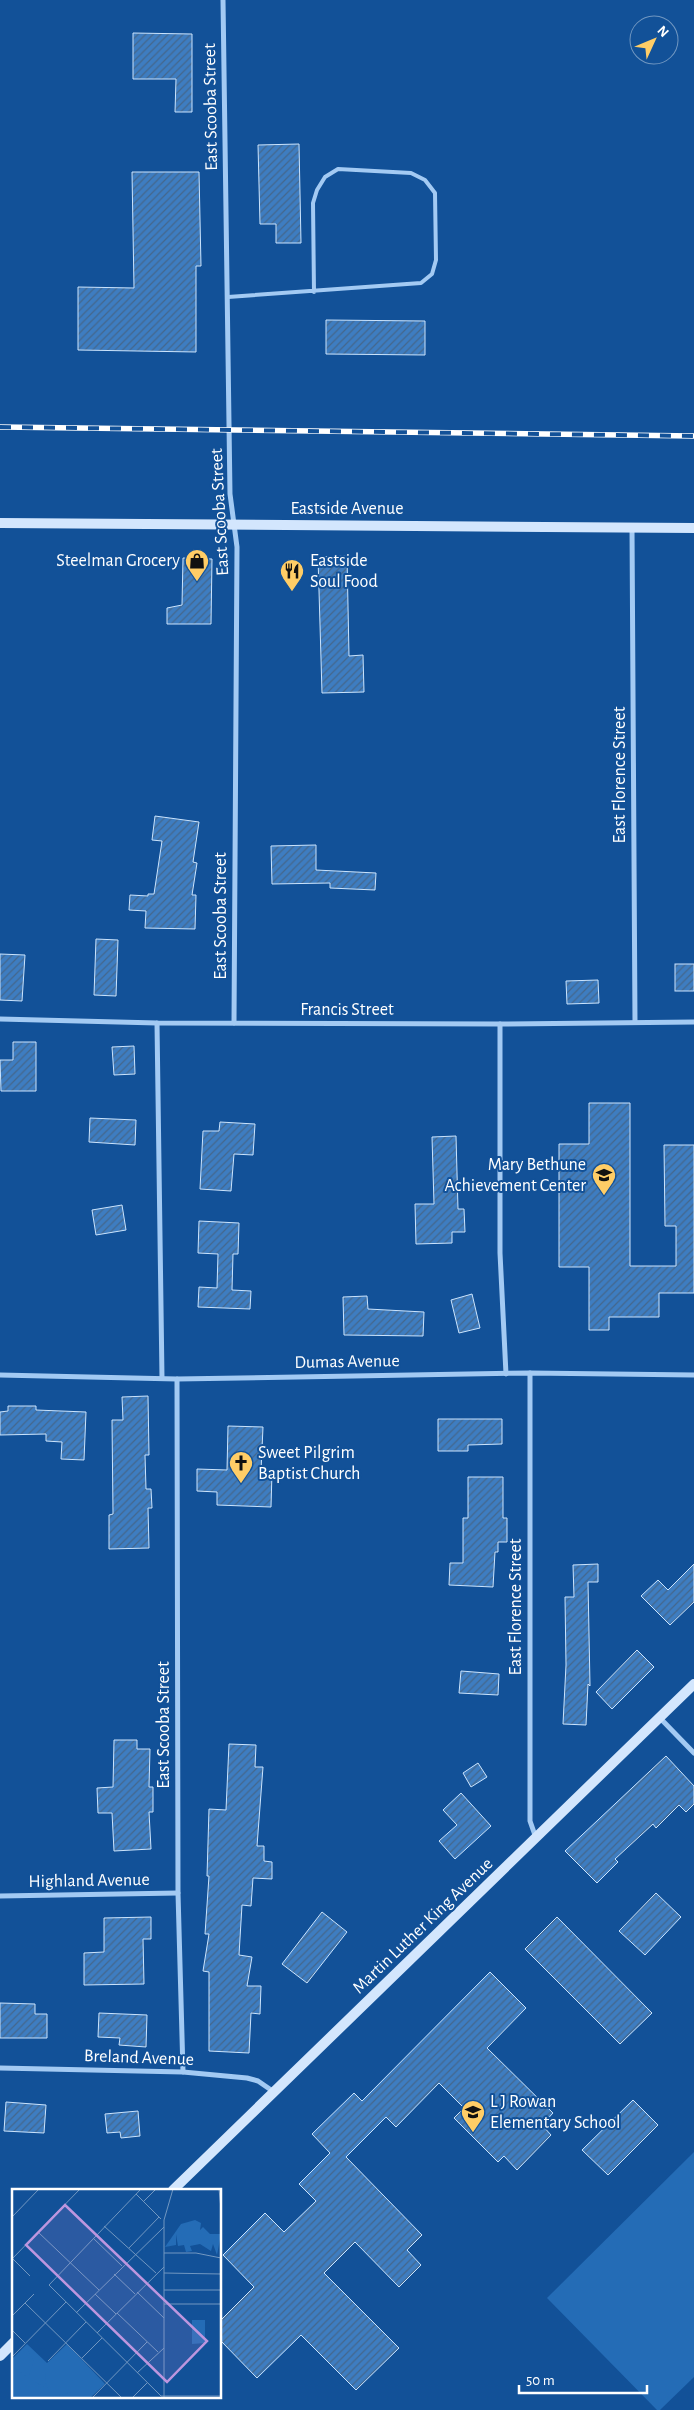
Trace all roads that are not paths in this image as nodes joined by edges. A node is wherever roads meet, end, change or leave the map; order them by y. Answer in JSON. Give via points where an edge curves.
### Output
{"nodes":[{"id":1,"x":223,"y":0,"type":"edge"},
{"id":2,"x":314,"y":292,"type":"junction"},
{"id":3,"x":228,"y":297,"type":"junction"},
{"id":4,"x":0,"y":523,"type":"edge"},
{"id":5,"x":234,"y":525,"type":"junction"},
{"id":6,"x":632,"y":527,"type":"junction"},
{"id":7,"x":694,"y":528,"type":"edge"},
{"id":8,"x":0,"y":1020,"type":"edge"},
{"id":9,"x":635,"y":1022,"type":"junction"},
{"id":10,"x":694,"y":1022,"type":"edge"},
{"id":11,"x":157,"y":1023,"type":"junction"},
{"id":12,"x":234,"y":1023,"type":"junction"},
{"id":13,"x":500,"y":1024,"type":"junction"},
{"id":14,"x":530,"y":1373,"type":"junction"},
{"id":15,"x":506,"y":1374,"type":"junction"},
{"id":16,"x":0,"y":1375,"type":"edge"},
{"id":17,"x":694,"y":1375,"type":"edge"},
{"id":18,"x":162,"y":1378,"type":"junction"},
{"id":19,"x":176,"y":1378,"type":"junction"},
{"id":20,"x":694,"y":1684,"type":"edge"},
{"id":21,"x":658,"y":1717,"type":"junction"},
{"id":22,"x":694,"y":1754,"type":"edge"},
{"id":23,"x":536,"y":1838,"type":"junction"},
{"id":24,"x":178,"y":1893,"type":"junction"},
{"id":25,"x":0,"y":1896,"type":"edge"},
{"id":26,"x":0,"y":2068,"type":"edge"},
{"id":27,"x":183,"y":2072,"type":"junction"},
{"id":28,"x":274,"y":2092,"type":"junction"},
{"id":29,"x":174,"y":2189,"type":"edge"},
{"id":30,"x":12,"y":2344,"type":"edge"},
{"id":31,"x":0,"y":2356,"type":"edge"}],
"edges":[{"from":1,"to":3,"type":"street","name":"East Scooba Street"},
{"from":2,"to":2,"type":"lane","via":[[421,283],[432,274],[436,260],[435,193],[425,180],[411,173],[338,169],[325,177],[313,203]]},
{"from":2,"to":3,"type":"lane"},
{"from":3,"to":5,"type":"street","name":"East Scooba Street","via":[[230,494]]},
{"from":4,"to":5,"type":"street","name":"Eastside Avenue"},
{"from":5,"to":6,"type":"street","name":"Eastside Avenue"},
{"from":5,"to":12,"type":"street","name":"East Scooba Street","via":[[237,547]]},
{"from":6,"to":7,"type":"street","name":"Eastside Avenue"},
{"from":6,"to":9,"type":"street","name":"East Florence Street"},
{"from":8,"to":11,"type":"street","name":"Francis Street"},
{"from":9,"to":10,"type":"street","name":"Francis Street"},
{"from":9,"to":13,"type":"street","name":"Francis Street"},
{"from":11,"to":12,"type":"street","name":"Francis Street"},
{"from":11,"to":18,"type":"street"},
{"from":12,"to":13,"type":"street","name":"Francis Street"},
{"from":13,"to":15,"type":"street","via":[[500,1253]]},
{"from":14,"to":15,"type":"street","name":"Dumas Avenue"},
{"from":14,"to":17,"type":"street","name":"Dumas Avenue"},
{"from":14,"to":23,"type":"street","name":"East Florence Street","via":[[530,1821]]},
{"from":15,"to":19,"type":"street","name":"Dumas Avenue"},
{"from":16,"to":18,"type":"street","name":"Dumas Avenue"},
{"from":18,"to":19,"type":"street","name":"Dumas Avenue"},
{"from":19,"to":24,"type":"street","name":"East Scooba Street"},
{"from":20,"to":21,"type":"street","name":"Martin Luther King Avenue"},
{"from":21,"to":22,"type":"street"},
{"from":21,"to":23,"type":"street","name":"Martin Luther King Avenue"},
{"from":23,"to":28,"type":"street","name":"Martin Luther King Avenue"},
{"from":24,"to":25,"type":"street","name":"Highland Avenue"},
{"from":24,"to":27,"type":"street","name":"East Scooba Street"},
{"from":26,"to":27,"type":"street","name":"Breland Avenue"},
{"from":27,"to":28,"type":"street","name":"Breland Avenue","via":[[247,2078]]},
{"from":28,"to":29,"type":"street","name":"Martin Luther King Avenue"},
{"from":30,"to":31,"type":"street"}]}
